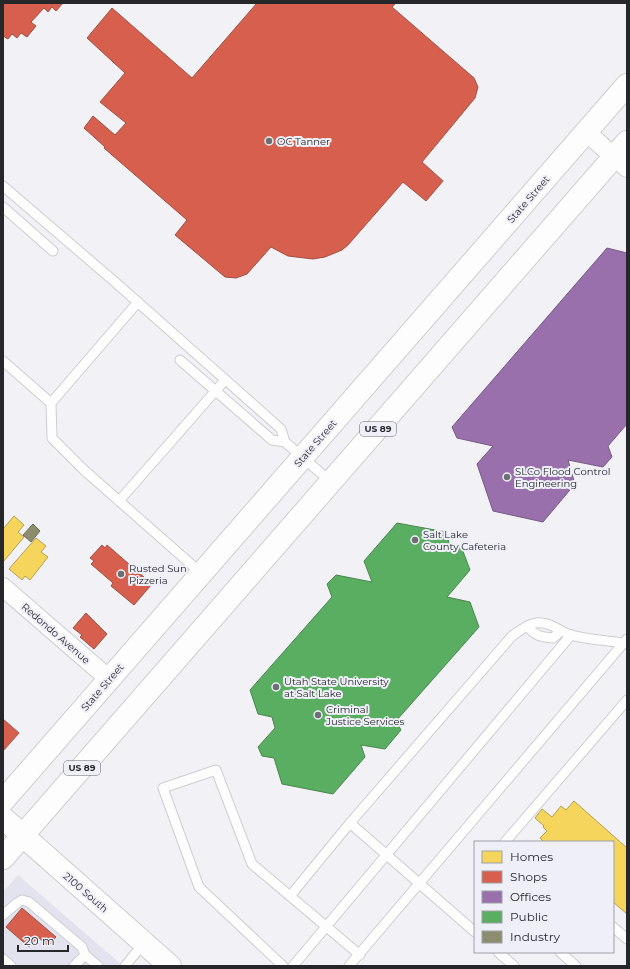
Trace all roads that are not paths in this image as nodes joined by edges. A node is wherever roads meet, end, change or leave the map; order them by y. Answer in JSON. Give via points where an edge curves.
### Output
{"nodes":[{"id":1,"x":627,"y":85,"type":"edge"},
{"id":2,"x":586,"y":132,"type":"junction"},
{"id":3,"x":623,"y":156,"type":"edge"},
{"id":4,"x":3,"y":186,"type":"edge"},
{"id":5,"x":3,"y":207,"type":"edge"},
{"id":6,"x":53,"y":251,"type":"dead end"},
{"id":7,"x":138,"y":302,"type":"junction"},
{"id":8,"x":180,"y":360,"type":"dead end"},
{"id":9,"x":3,"y":361,"type":"edge"},
{"id":10,"x":225,"y":380,"type":"junction"},
{"id":11,"x":215,"y":391,"type":"junction"},
{"id":12,"x":51,"y":403,"type":"junction"},
{"id":13,"x":285,"y":442,"type":"junction"},
{"id":14,"x":303,"y":457,"type":"junction"},
{"id":15,"x":331,"y":482,"type":"junction"},
{"id":16,"x":119,"y":501,"type":"junction"},
{"id":17,"x":201,"y":573,"type":"junction"},
{"id":18,"x":3,"y":587,"type":"edge"},
{"id":19,"x":527,"y":626,"type":"junction"},
{"id":20,"x":561,"y":632,"type":"junction"},
{"id":21,"x":571,"y":635,"type":"junction"},
{"id":22,"x":625,"y":641,"type":"edge"},
{"id":23,"x":109,"y":679,"type":"junction"},
{"id":24,"x":627,"y":700,"type":"edge"},
{"id":25,"x":3,"y":801,"type":"edge"},
{"id":26,"x":3,"y":818,"type":"edge"},
{"id":27,"x":350,"y":823,"type":"junction"},
{"id":28,"x":23,"y":836,"type":"junction"},
{"id":29,"x":508,"y":841,"type":"edge"},
{"id":30,"x":386,"y":855,"type":"junction"},
{"id":31,"x":3,"y":858,"type":"edge"},
{"id":32,"x":420,"y":884,"type":"junction"},
{"id":33,"x":290,"y":896,"type":"junction"},
{"id":34,"x":3,"y":915,"type":"edge"},
{"id":35,"x":326,"y":927,"type":"junction"},
{"id":36,"x":614,"y":928,"type":"edge"},
{"id":37,"x":474,"y":931,"type":"edge"},
{"id":38,"x":627,"y":939,"type":"edge"},
{"id":39,"x":144,"y":943,"type":"junction"},
{"id":40,"x":499,"y":953,"type":"edge"},
{"id":41,"x":561,"y":953,"type":"edge"},
{"id":42,"x":85,"y":954,"type":"junction"},
{"id":43,"x":360,"y":955,"type":"junction"},
{"id":44,"x":3,"y":959,"type":"edge"},
{"id":45,"x":11,"y":966,"type":"edge"},
{"id":46,"x":74,"y":966,"type":"edge"},
{"id":47,"x":98,"y":966,"type":"edge"},
{"id":48,"x":125,"y":966,"type":"edge"},
{"id":49,"x":170,"y":966,"type":"edge"},
{"id":50,"x":283,"y":966,"type":"edge"},
{"id":51,"x":293,"y":966,"type":"edge"},
{"id":52,"x":349,"y":966,"type":"edge"},
{"id":53,"x":514,"y":966,"type":"edge"},
{"id":54,"x":576,"y":966,"type":"edge"}],
"edges":[{"from":1,"to":2,"type":"main road","name":"State Street"},
{"from":2,"to":3,"type":"street"},
{"from":2,"to":14,"type":"main road","name":"State Street"},
{"from":3,"to":15,"type":"main road","number":"US 89"},
{"from":4,"to":7,"type":"lane"},
{"from":5,"to":6,"type":"lane"},
{"from":7,"to":10,"type":"lane"},
{"from":7,"to":12,"type":"lane"},
{"from":8,"to":11,"type":"lane"},
{"from":9,"to":12,"type":"lane"},
{"from":10,"to":11,"type":"lane"},
{"from":10,"to":13,"type":"lane","via":[[281,429]]},
{"from":11,"to":13,"type":"lane","via":[[272,440]]},
{"from":11,"to":16,"type":"lane"},
{"from":12,"to":16,"type":"lane","via":[[52,438]]},
{"from":13,"to":14,"type":"lane"},
{"from":14,"to":15,"type":"lane"},
{"from":14,"to":17,"type":"main road","name":"State Street"},
{"from":15,"to":28,"type":"main road","number":"US 89"},
{"from":16,"to":17,"type":"lane"},
{"from":17,"to":23,"type":"main road","name":"State Street"},
{"from":18,"to":23,"type":"street","name":"Redondo Avenue"},
{"from":19,"to":20,"type":"lane","via":[[546,623]]},
{"from":19,"to":20,"type":"lane","via":[[543,638],[553,638]]},
{"from":19,"to":27,"type":"lane","via":[[512,636]]},
{"from":20,"to":21,"type":"lane"},
{"from":21,"to":22,"type":"lane"},
{"from":21,"to":30,"type":"lane"},
{"from":22,"to":32,"type":"lane"},
{"from":23,"to":25,"type":"main road","name":"State Street"},
{"from":24,"to":29,"type":"lane"},
{"from":26,"to":28,"type":"main road","name":"2100 South"},
{"from":27,"to":30,"type":"lane"},
{"from":27,"to":33,"type":"lane"},
{"from":28,"to":31,"type":"main road","number":"US 89"},
{"from":28,"to":39,"type":"main road","name":"2100 South"},
{"from":30,"to":32,"type":"lane"},
{"from":30,"to":35,"type":"lane"},
{"from":32,"to":37,"type":"lane"},
{"from":32,"to":43,"type":"lane"},
{"from":33,"to":35,"type":"lane"},
{"from":33,"to":50,"type":"lane","via":[[252,864],[216,770],[163,788],[199,887]]},
{"from":34,"to":42,"type":"lane","via":[[22,900],[29,902],[82,947]]},
{"from":35,"to":43,"type":"lane"},
{"from":35,"to":51,"type":"lane"},
{"from":36,"to":38,"type":"lane"},
{"from":39,"to":48,"type":"lane"},
{"from":39,"to":49,"type":"main road","name":"2100 South"},
{"from":40,"to":53,"type":"lane"},
{"from":41,"to":54,"type":"lane"},
{"from":42,"to":46,"type":"lane"},
{"from":42,"to":47,"type":"lane"},
{"from":43,"to":52,"type":"lane"},
{"from":44,"to":45,"type":"lane"}]}
